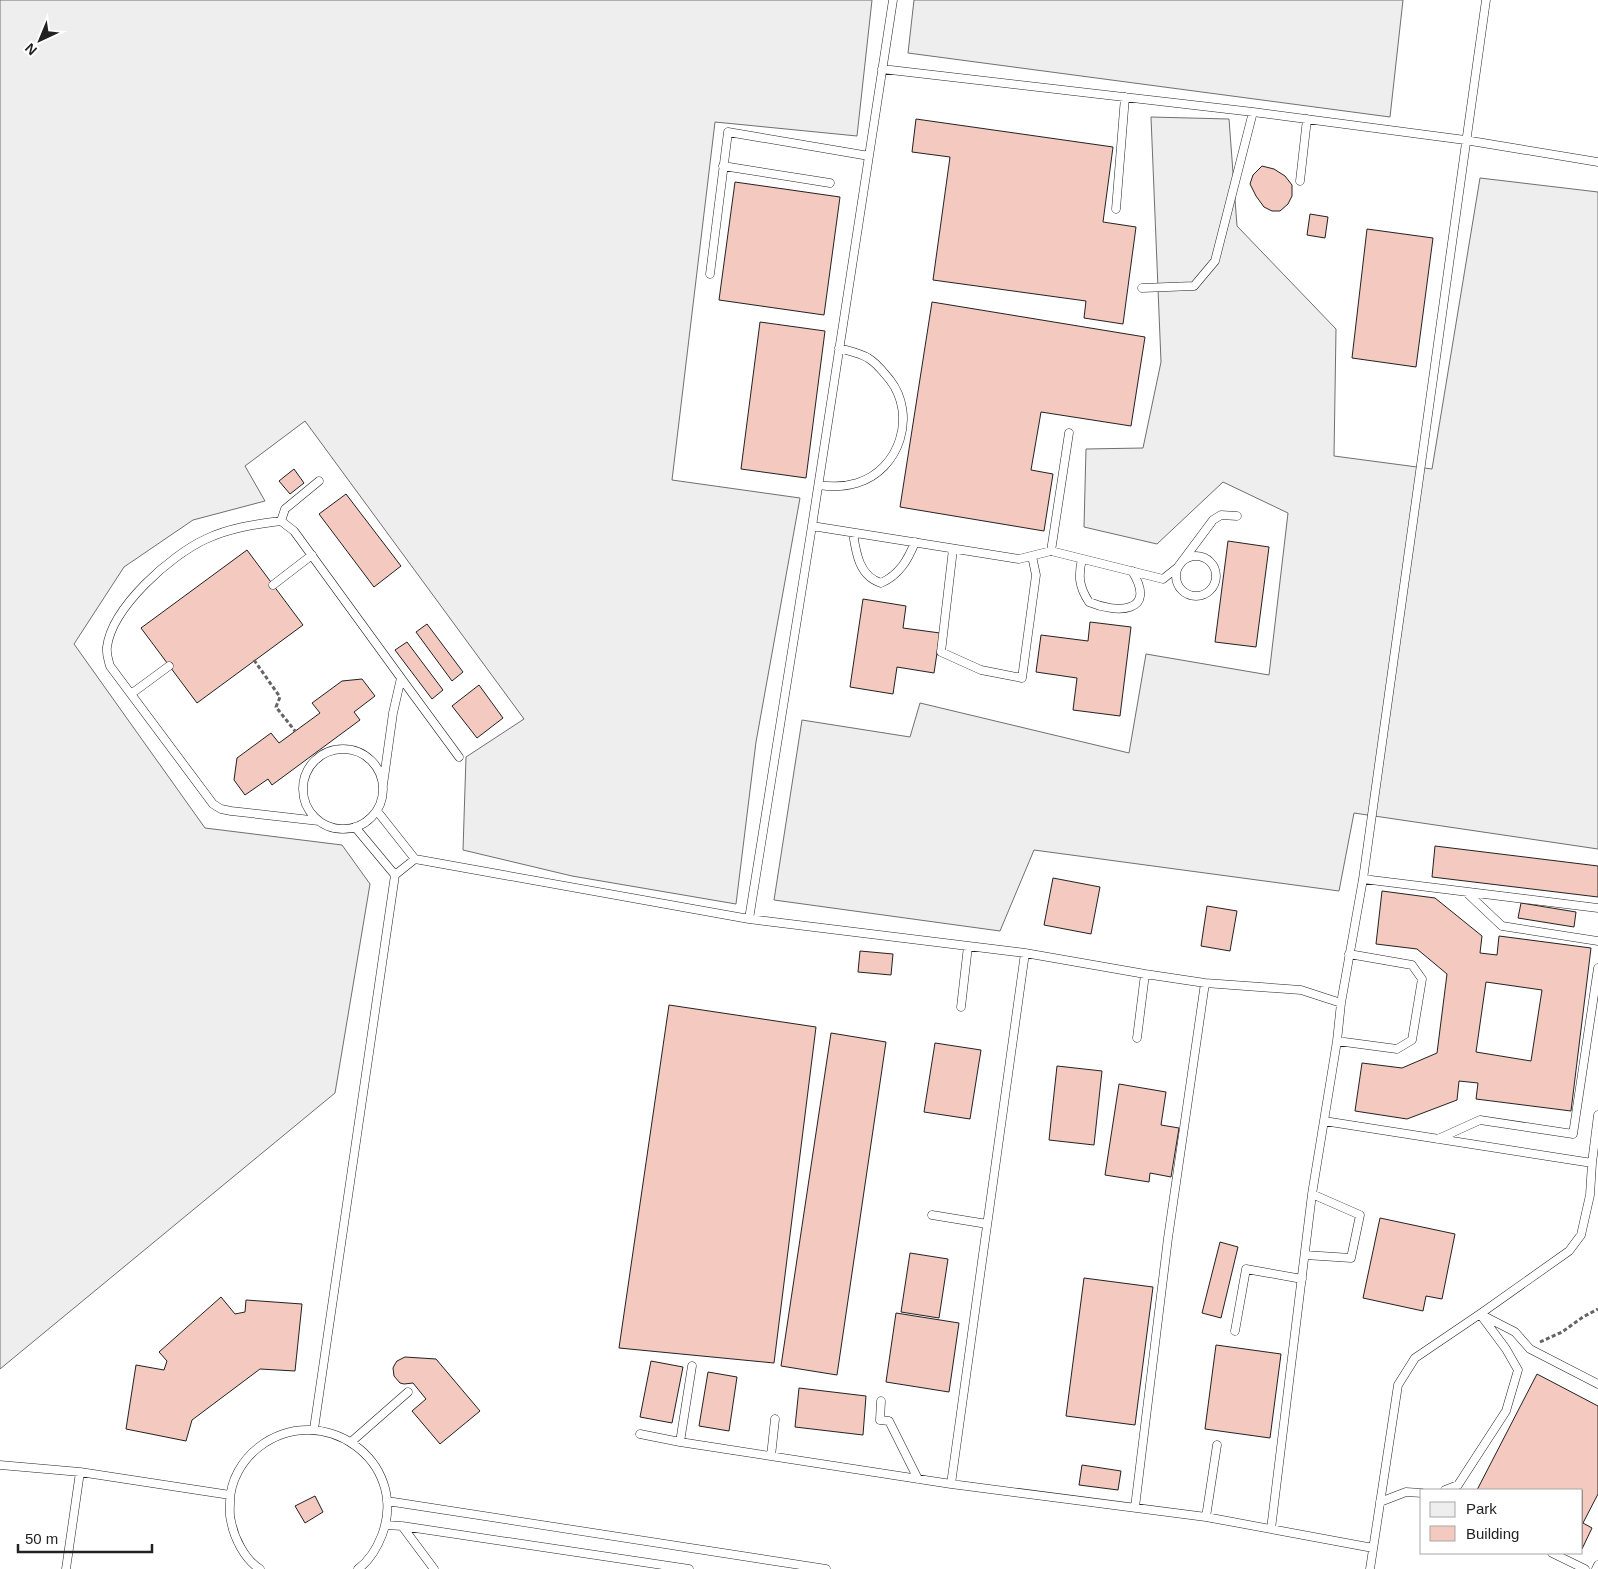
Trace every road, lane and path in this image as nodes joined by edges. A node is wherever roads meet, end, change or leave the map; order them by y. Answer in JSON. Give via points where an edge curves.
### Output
{"nodes":[{"id":1,"x":893,"y":0,"type":"edge"},
{"id":2,"x":1486,"y":0,"type":"edge"},
{"id":3,"x":882,"y":69,"type":"junction"},
{"id":4,"x":1125,"y":97,"type":"junction"},
{"id":5,"x":1253,"y":112,"type":"junction"},
{"id":6,"x":1307,"y":119,"type":"junction"},
{"id":7,"x":1465,"y":140,"type":"junction"},
{"id":8,"x":869,"y":156,"type":"junction"},
{"id":9,"x":1598,"y":162,"type":"edge"},
{"id":10,"x":723,"y":166,"type":"junction"},
{"id":11,"x":1300,"y":181,"type":"dead end"},
{"id":12,"x":830,"y":183,"type":"dead end"},
{"id":13,"x":1116,"y":209,"type":"dead end"},
{"id":14,"x":710,"y":274,"type":"dead end"},
{"id":15,"x":1142,"y":288,"type":"dead end"},
{"id":16,"x":840,"y":348,"type":"junction"},
{"id":17,"x":1069,"y":432,"type":"dead end"},
{"id":18,"x":319,"y":481,"type":"dead end"},
{"id":19,"x":818,"y":485,"type":"junction"},
{"id":20,"x":1237,"y":516,"type":"dead end"},
{"id":21,"x":281,"y":521,"type":"junction"},
{"id":22,"x":812,"y":526,"type":"junction"},
{"id":23,"x":853,"y":533,"type":"junction"},
{"id":24,"x":915,"y":542,"type":"junction"},
{"id":25,"x":953,"y":549,"type":"junction"},
{"id":26,"x":1051,"y":551,"type":"junction"},
{"id":27,"x":312,"y":556,"type":"junction"},
{"id":28,"x":1032,"y":556,"type":"junction"},
{"id":29,"x":1082,"y":559,"type":"junction"},
{"id":30,"x":1178,"y":567,"type":"junction"},
{"id":31,"x":1132,"y":571,"type":"junction"},
{"id":32,"x":273,"y":585,"type":"dead end"},
{"id":33,"x":254,"y":660,"type":"dead end"},
{"id":34,"x":169,"y":666,"type":"dead end"},
{"id":35,"x":401,"y":678,"type":"junction"},
{"id":36,"x":131,"y":694,"type":"junction"},
{"id":37,"x":295,"y":731,"type":"dead end"},
{"id":38,"x":460,"y":757,"type":"dead end"},
{"id":39,"x":383,"y":785,"type":"junction"},
{"id":40,"x":376,"y":811,"type":"junction"},
{"id":41,"x":319,"y":821,"type":"junction"},
{"id":42,"x":355,"y":827,"type":"junction"},
{"id":43,"x":415,"y":859,"type":"junction"},
{"id":44,"x":395,"y":875,"type":"junction"},
{"id":45,"x":1363,"y":879,"type":"junction"},
{"id":46,"x":1466,"y":892,"type":"junction"},
{"id":47,"x":1598,"y":908,"type":"edge"},
{"id":48,"x":749,"y":919,"type":"junction"},
{"id":49,"x":1598,"y":941,"type":"edge"},
{"id":50,"x":968,"y":946,"type":"junction"},
{"id":51,"x":1025,"y":953,"type":"junction"},
{"id":52,"x":1349,"y":954,"type":"junction"},
{"id":53,"x":1598,"y":968,"type":"edge"},
{"id":54,"x":1145,"y":974,"type":"junction"},
{"id":55,"x":1205,"y":983,"type":"junction"},
{"id":56,"x":1341,"y":1003,"type":"junction"},
{"id":57,"x":961,"y":1007,"type":"dead end"},
{"id":58,"x":1137,"y":1038,"type":"dead end"},
{"id":59,"x":1338,"y":1041,"type":"junction"},
{"id":60,"x":1598,"y":1115,"type":"edge"},
{"id":61,"x":1324,"y":1121,"type":"junction"},
{"id":62,"x":1438,"y":1139,"type":"junction"},
{"id":63,"x":1592,"y":1163,"type":"junction"},
{"id":64,"x":1312,"y":1194,"type":"junction"},
{"id":65,"x":932,"y":1215,"type":"dead end"},
{"id":66,"x":987,"y":1224,"type":"junction"},
{"id":67,"x":1305,"y":1255,"type":"junction"},
{"id":68,"x":1302,"y":1279,"type":"junction"},
{"id":69,"x":1598,"y":1309,"type":"edge"},
{"id":70,"x":1480,"y":1314,"type":"junction"},
{"id":71,"x":1235,"y":1331,"type":"dead end"},
{"id":72,"x":1530,"y":1349,"type":"junction"},
{"id":73,"x":692,"y":1366,"type":"dead end"},
{"id":74,"x":1598,"y":1384,"type":"edge"},
{"id":75,"x":408,"y":1392,"type":"dead end"},
{"id":76,"x":881,"y":1401,"type":"dead end"},
{"id":77,"x":775,"y":1419,"type":"dead end"},
{"id":78,"x":314,"y":1429,"type":"junction"},
{"id":79,"x":640,"y":1434,"type":"dead end"},
{"id":80,"x":351,"y":1442,"type":"junction"},
{"id":81,"x":680,"y":1442,"type":"junction"},
{"id":82,"x":1217,"y":1445,"type":"dead end"},
{"id":83,"x":771,"y":1456,"type":"junction"},
{"id":84,"x":0,"y":1465,"type":"edge"},
{"id":85,"x":80,"y":1472,"type":"junction"},
{"id":86,"x":918,"y":1479,"type":"junction"},
{"id":87,"x":951,"y":1484,"type":"junction"},
{"id":88,"x":1447,"y":1489,"type":"edge"},
{"id":89,"x":1420,"y":1493,"type":"edge"},
{"id":90,"x":230,"y":1495,"type":"junction"},
{"id":91,"x":387,"y":1501,"type":"junction"},
{"id":92,"x":1380,"y":1502,"type":"junction"},
{"id":93,"x":1135,"y":1507,"type":"junction"},
{"id":94,"x":1206,"y":1517,"type":"junction"},
{"id":95,"x":386,"y":1525,"type":"junction"},
{"id":96,"x":402,"y":1526,"type":"junction"},
{"id":97,"x":1271,"y":1529,"type":"junction"},
{"id":98,"x":1373,"y":1548,"type":"junction"},
{"id":99,"x":1554,"y":1554,"type":"edge"},
{"id":100,"x":1598,"y":1565,"type":"edge"},
{"id":101,"x":66,"y":1569,"type":"edge"},
{"id":102,"x":260,"y":1569,"type":"edge"},
{"id":103,"x":358,"y":1569,"type":"edge"},
{"id":104,"x":434,"y":1569,"type":"edge"},
{"id":105,"x":689,"y":1569,"type":"edge"},
{"id":106,"x":826,"y":1569,"type":"edge"},
{"id":107,"x":1370,"y":1569,"type":"edge"},
{"id":108,"x":1585,"y":1569,"type":"edge"},
{"id":109,"x":1596,"y":1569,"type":"edge"}],
"edges":[{"from":1,"to":3,"type":"lane"},
{"from":2,"to":7,"type":"lane"},
{"from":3,"to":4,"type":"lane"},
{"from":3,"to":8,"type":"lane"},
{"from":4,"to":5,"type":"lane"},
{"from":4,"to":13,"type":"lane"},
{"from":5,"to":6,"type":"lane"},
{"from":5,"to":15,"type":"lane","via":[[1215,261],[1194,286]]},
{"from":6,"to":7,"type":"lane"},
{"from":6,"to":11,"type":"lane"},
{"from":7,"to":9,"type":"lane"},
{"from":7,"to":45,"type":"lane"},
{"from":8,"to":10,"type":"lane","via":[[728,132]]},
{"from":8,"to":16,"type":"lane"},
{"from":10,"to":12,"type":"lane"},
{"from":10,"to":14,"type":"lane"},
{"from":16,"to":19,"type":"lane"},
{"from":16,"to":19,"type":"lane","via":[[870,359],[882,370],[901,399],[904,415],[902,432],[884,468],[872,476],[843,486]]},
{"from":17,"to":26,"type":"lane"},
{"from":18,"to":21,"type":"lane","via":[[285,509]]},
{"from":19,"to":22,"type":"lane"},
{"from":20,"to":30,"type":"lane","via":[[1221,515],[1213,520]]},
{"from":21,"to":27,"type":"lane","via":[[294,531]]},
{"from":21,"to":36,"type":"lane","via":[[207,538],[182,551],[136,594],[116,622],[107,645],[110,666]]},
{"from":22,"to":23,"type":"lane"},
{"from":22,"to":48,"type":"lane"},
{"from":23,"to":24,"type":"lane"},
{"from":23,"to":24,"type":"lane","via":[[860,565],[872,580],[881,583],[901,568]]},
{"from":24,"to":25,"type":"lane"},
{"from":25,"to":28,"type":"lane","via":[[1019,559]]},
{"from":25,"to":28,"type":"lane","via":[[941,652],[981,670],[1022,678],[1036,575]]},
{"from":26,"to":28,"type":"lane"},
{"from":26,"to":29,"type":"lane"},
{"from":27,"to":32,"type":"lane"},
{"from":27,"to":35,"type":"lane"},
{"from":29,"to":31,"type":"lane"},
{"from":29,"to":31,"type":"lane","via":[[1079,583],[1089,602],[1098,606],[1130,608],[1138,601],[1141,591]]},
{"from":30,"to":30,"type":"lane","via":[[1194,556],[1207,560],[1215,570],[1214,584],[1200,596],[1188,594],[1176,580]]},
{"from":30,"to":31,"type":"lane","via":[[1163,579]]},
{"from":33,"to":37,"type":"path","via":[[280,697],[276,707]]},
{"from":34,"to":36,"type":"lane"},
{"from":35,"to":38,"type":"lane"},
{"from":35,"to":39,"type":"lane"},
{"from":36,"to":41,"type":"lane","via":[[213,804],[231,811]]},
{"from":39,"to":40,"type":"lane"},
{"from":39,"to":41,"type":"lane","via":[[372,761],[361,753],[335,749],[322,754],[312,762],[302,786],[304,800]]},
{"from":40,"to":42,"type":"lane"},
{"from":40,"to":43,"type":"lane"},
{"from":41,"to":42,"type":"lane","via":[[330,827]]},
{"from":42,"to":44,"type":"lane"},
{"from":43,"to":44,"type":"lane"},
{"from":43,"to":48,"type":"lane"},
{"from":44,"to":78,"type":"lane"},
{"from":45,"to":46,"type":"lane"},
{"from":45,"to":52,"type":"lane"},
{"from":46,"to":47,"type":"lane"},
{"from":46,"to":49,"type":"lane","via":[[1502,926]]},
{"from":48,"to":50,"type":"lane"},
{"from":50,"to":51,"type":"lane"},
{"from":50,"to":57,"type":"lane"},
{"from":51,"to":54,"type":"lane"},
{"from":51,"to":66,"type":"lane"},
{"from":52,"to":56,"type":"lane"},
{"from":52,"to":59,"type":"lane","via":[[1412,965],[1422,979],[1412,1040],[1397,1049]]},
{"from":53,"to":62,"type":"lane","via":[[1573,1134],[1480,1120]]},
{"from":54,"to":55,"type":"lane"},
{"from":54,"to":58,"type":"lane"},
{"from":55,"to":56,"type":"lane","via":[[1301,990]]},
{"from":55,"to":93,"type":"lane","via":[[1168,1238]]},
{"from":56,"to":59,"type":"lane"},
{"from":59,"to":61,"type":"lane"},
{"from":60,"to":63,"type":"lane"},
{"from":61,"to":62,"type":"lane"},
{"from":61,"to":64,"type":"lane"},
{"from":62,"to":63,"type":"lane"},
{"from":63,"to":70,"type":"lane","via":[[1590,1195],[1581,1235],[1569,1251]]},
{"from":64,"to":67,"type":"lane"},
{"from":64,"to":67,"type":"lane","via":[[1360,1215],[1351,1258]]},
{"from":65,"to":66,"type":"lane"},
{"from":66,"to":87,"type":"lane"},
{"from":67,"to":68,"type":"lane"},
{"from":68,"to":71,"type":"lane","via":[[1246,1269]]},
{"from":68,"to":97,"type":"lane"},
{"from":69,"to":72,"type":"path"},
{"from":70,"to":72,"type":"lane","via":[[1515,1332]]},
{"from":70,"to":88,"type":"lane","via":[[1518,1370],[1506,1411],[1458,1485]]},
{"from":70,"to":92,"type":"lane","via":[[1415,1358],[1398,1386]]},
{"from":72,"to":74,"type":"lane"},
{"from":73,"to":81,"type":"lane"},
{"from":75,"to":80,"type":"lane"},
{"from":76,"to":86,"type":"lane","via":[[880,1420],[889,1421]]},
{"from":77,"to":83,"type":"lane"},
{"from":78,"to":80,"type":"lane"},
{"from":78,"to":90,"type":"lane","via":[[291,1431],[269,1439],[251,1453],[238,1472]]},
{"from":79,"to":81,"type":"lane"},
{"from":80,"to":91,"type":"lane","via":[[369,1457],[381,1478]]},
{"from":81,"to":83,"type":"lane"},
{"from":82,"to":94,"type":"lane"},
{"from":83,"to":86,"type":"lane"},
{"from":84,"to":85,"type":"lane"},
{"from":85,"to":90,"type":"lane"},
{"from":85,"to":101,"type":"lane"},
{"from":86,"to":87,"type":"lane"},
{"from":87,"to":93,"type":"lane"},
{"from":89,"to":92,"type":"lane","via":[[1406,1492]]},
{"from":90,"to":102,"type":"lane","via":[[230,1521],[239,1546]]},
{"from":91,"to":95,"type":"lane"},
{"from":91,"to":106,"type":"lane"},
{"from":92,"to":98,"type":"lane"},
{"from":93,"to":94,"type":"lane"},
{"from":94,"to":97,"type":"lane"},
{"from":95,"to":96,"type":"lane"},
{"from":95,"to":103,"type":"lane","via":[[378,1546]]},
{"from":96,"to":104,"type":"lane"},
{"from":96,"to":105,"type":"lane"},
{"from":97,"to":98,"type":"lane"},
{"from":98,"to":107,"type":"lane"},
{"from":99,"to":108,"type":"lane"},
{"from":100,"to":109,"type":"lane"}]}
